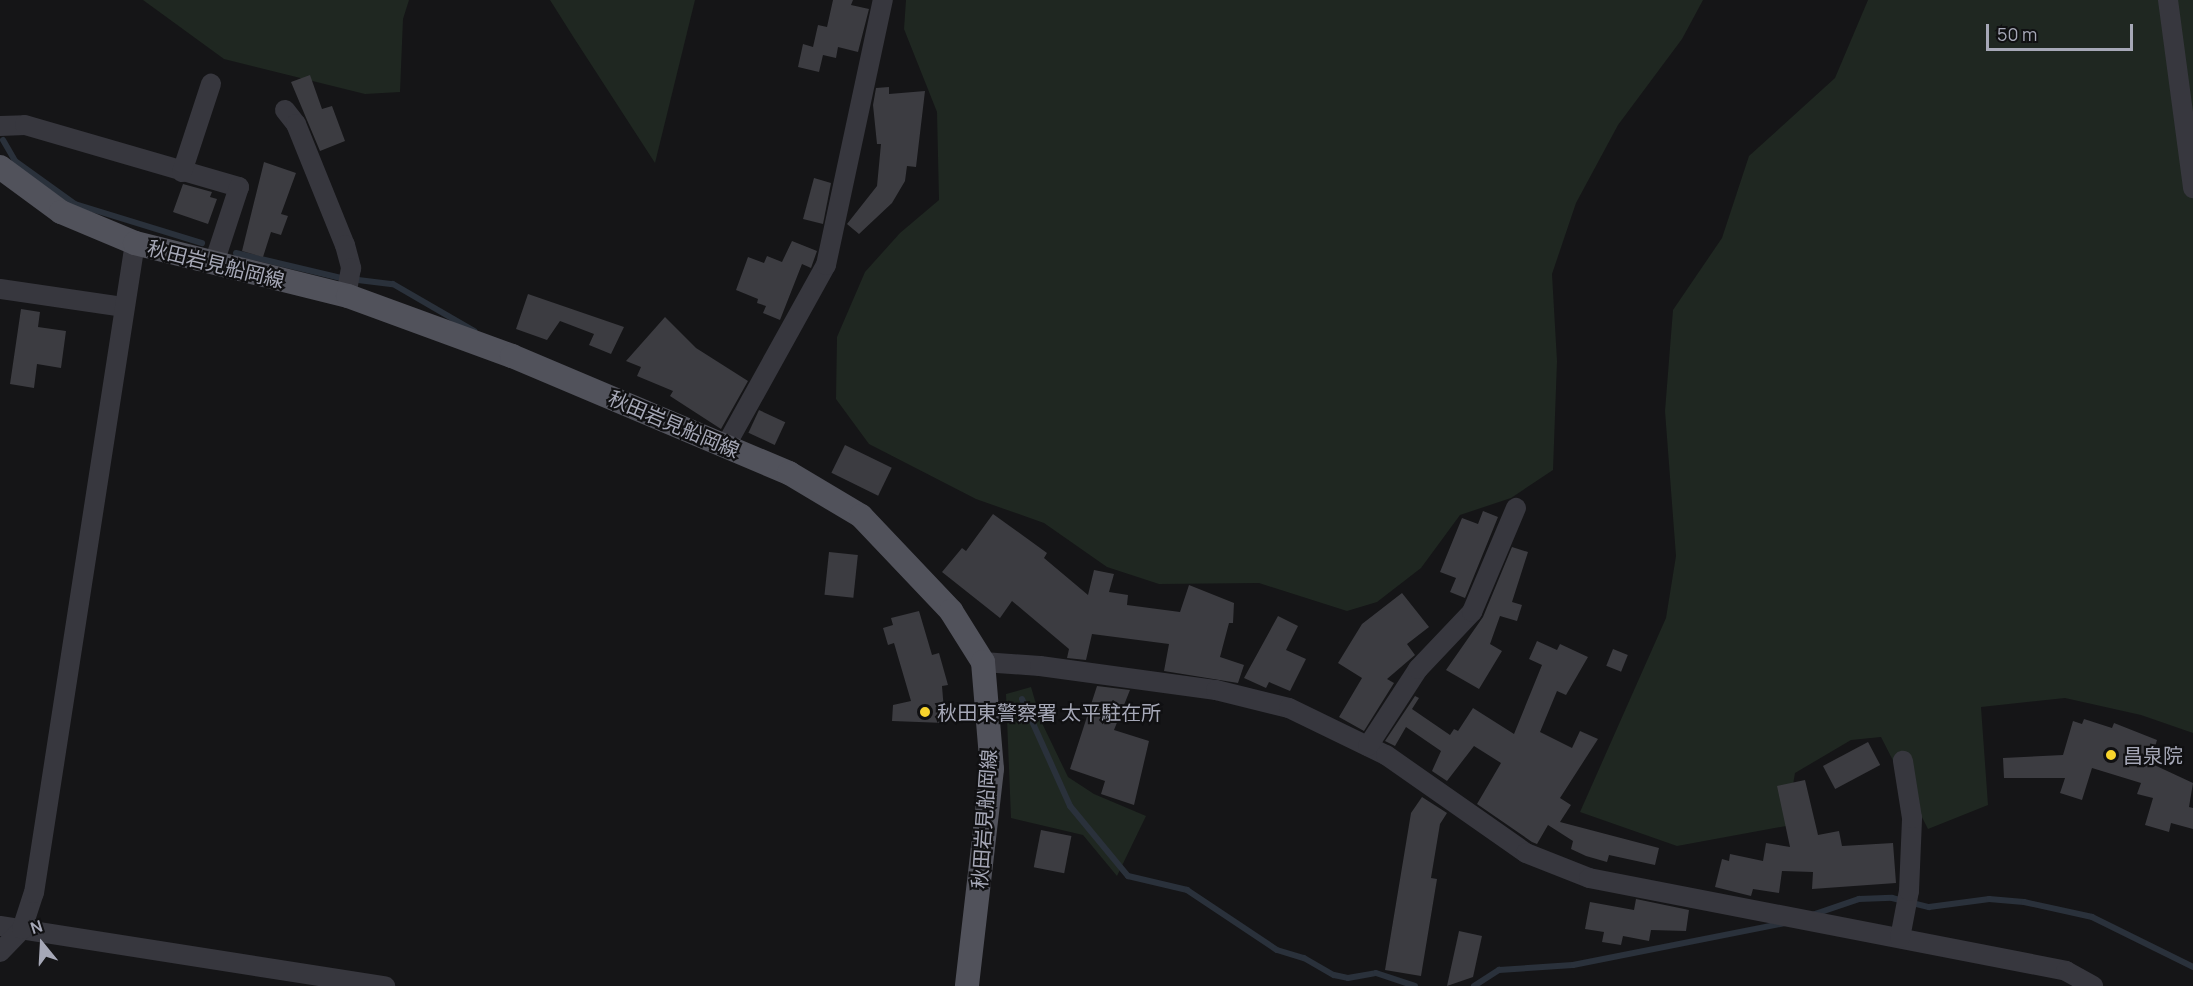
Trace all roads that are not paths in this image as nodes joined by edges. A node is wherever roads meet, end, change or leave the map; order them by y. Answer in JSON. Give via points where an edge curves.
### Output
{"nodes":[{"id":1,"x":883,"y":0,"type":"edge"},
{"id":2,"x":2168,"y":0,"type":"edge"},
{"id":3,"x":211,"y":84,"type":"dead end"},
{"id":4,"x":285,"y":110,"type":"dead end"},
{"id":5,"x":0,"y":126,"type":"edge"},
{"id":6,"x":0,"y":167,"type":"edge"},
{"id":7,"x":182,"y":172,"type":"junction"},
{"id":8,"x":2193,"y":188,"type":"edge"},
{"id":9,"x":135,"y":243,"type":"junction"},
{"id":10,"x":214,"y":263,"type":"junction"},
{"id":11,"x":0,"y":289,"type":"edge"},
{"id":12,"x":346,"y":296,"type":"junction"},
{"id":13,"x":123,"y":307,"type":"junction"},
{"id":14,"x":725,"y":447,"type":"junction"},
{"id":15,"x":1516,"y":508,"type":"dead end"},
{"id":16,"x":983,"y":663,"type":"junction"},
{"id":17,"x":1368,"y":746,"type":"junction"},
{"id":18,"x":1903,"y":761,"type":"dead end"},
{"id":19,"x":0,"y":926,"type":"edge"},
{"id":20,"x":22,"y":929,"type":"junction"},
{"id":21,"x":1900,"y":938,"type":"junction"},
{"id":22,"x":0,"y":952,"type":"edge"},
{"id":23,"x":385,"y":986,"type":"edge"},
{"id":24,"x":968,"y":986,"type":"edge"},
{"id":25,"x":2092,"y":986,"type":"edge"}],
"edges":[{"from":1,"to":14,"type":"street","via":[[826,265]]},
{"from":2,"to":8,"type":"street"},
{"from":3,"to":7,"type":"street"},
{"from":4,"to":12,"type":"street","via":[[296,124],[345,245],[351,268]]},
{"from":5,"to":7,"type":"street","via":[[25,125]]},
{"from":6,"to":9,"type":"main road","name":"秋田岩見船岡線","via":[[61,212]]},
{"from":7,"to":10,"type":"street","via":[[239,188]]},
{"from":9,"to":10,"type":"main road","name":"秋田岩見船岡線"},
{"from":9,"to":13,"type":"street"},
{"from":10,"to":12,"type":"main road","name":"秋田岩見船岡線"},
{"from":11,"to":13,"type":"street"},
{"from":12,"to":14,"type":"main road","name":"秋田岩見船岡線","via":[[512,356]]},
{"from":13,"to":20,"type":"street","via":[[34,893]]},
{"from":14,"to":16,"type":"main road","name":"秋田岩見船岡線","via":[[789,473],[861,516],[951,611]]},
{"from":15,"to":17,"type":"street","via":[[1472,612],[1419,669]]},
{"from":16,"to":17,"type":"street","via":[[1040,666],[1216,690],[1289,708]]},
{"from":16,"to":24,"type":"main road","name":"秋田岩見船岡線","via":[[992,769]]},
{"from":17,"to":21,"type":"street","via":[[1489,830],[1552,865],[1589,878]]},
{"from":18,"to":21,"type":"street","via":[[1912,818],[1909,891]]},
{"from":19,"to":20,"type":"street"},
{"from":20,"to":22,"type":"street"},
{"from":20,"to":23,"type":"street"},
{"from":21,"to":25,"type":"street","via":[[2066,971]]}]}
